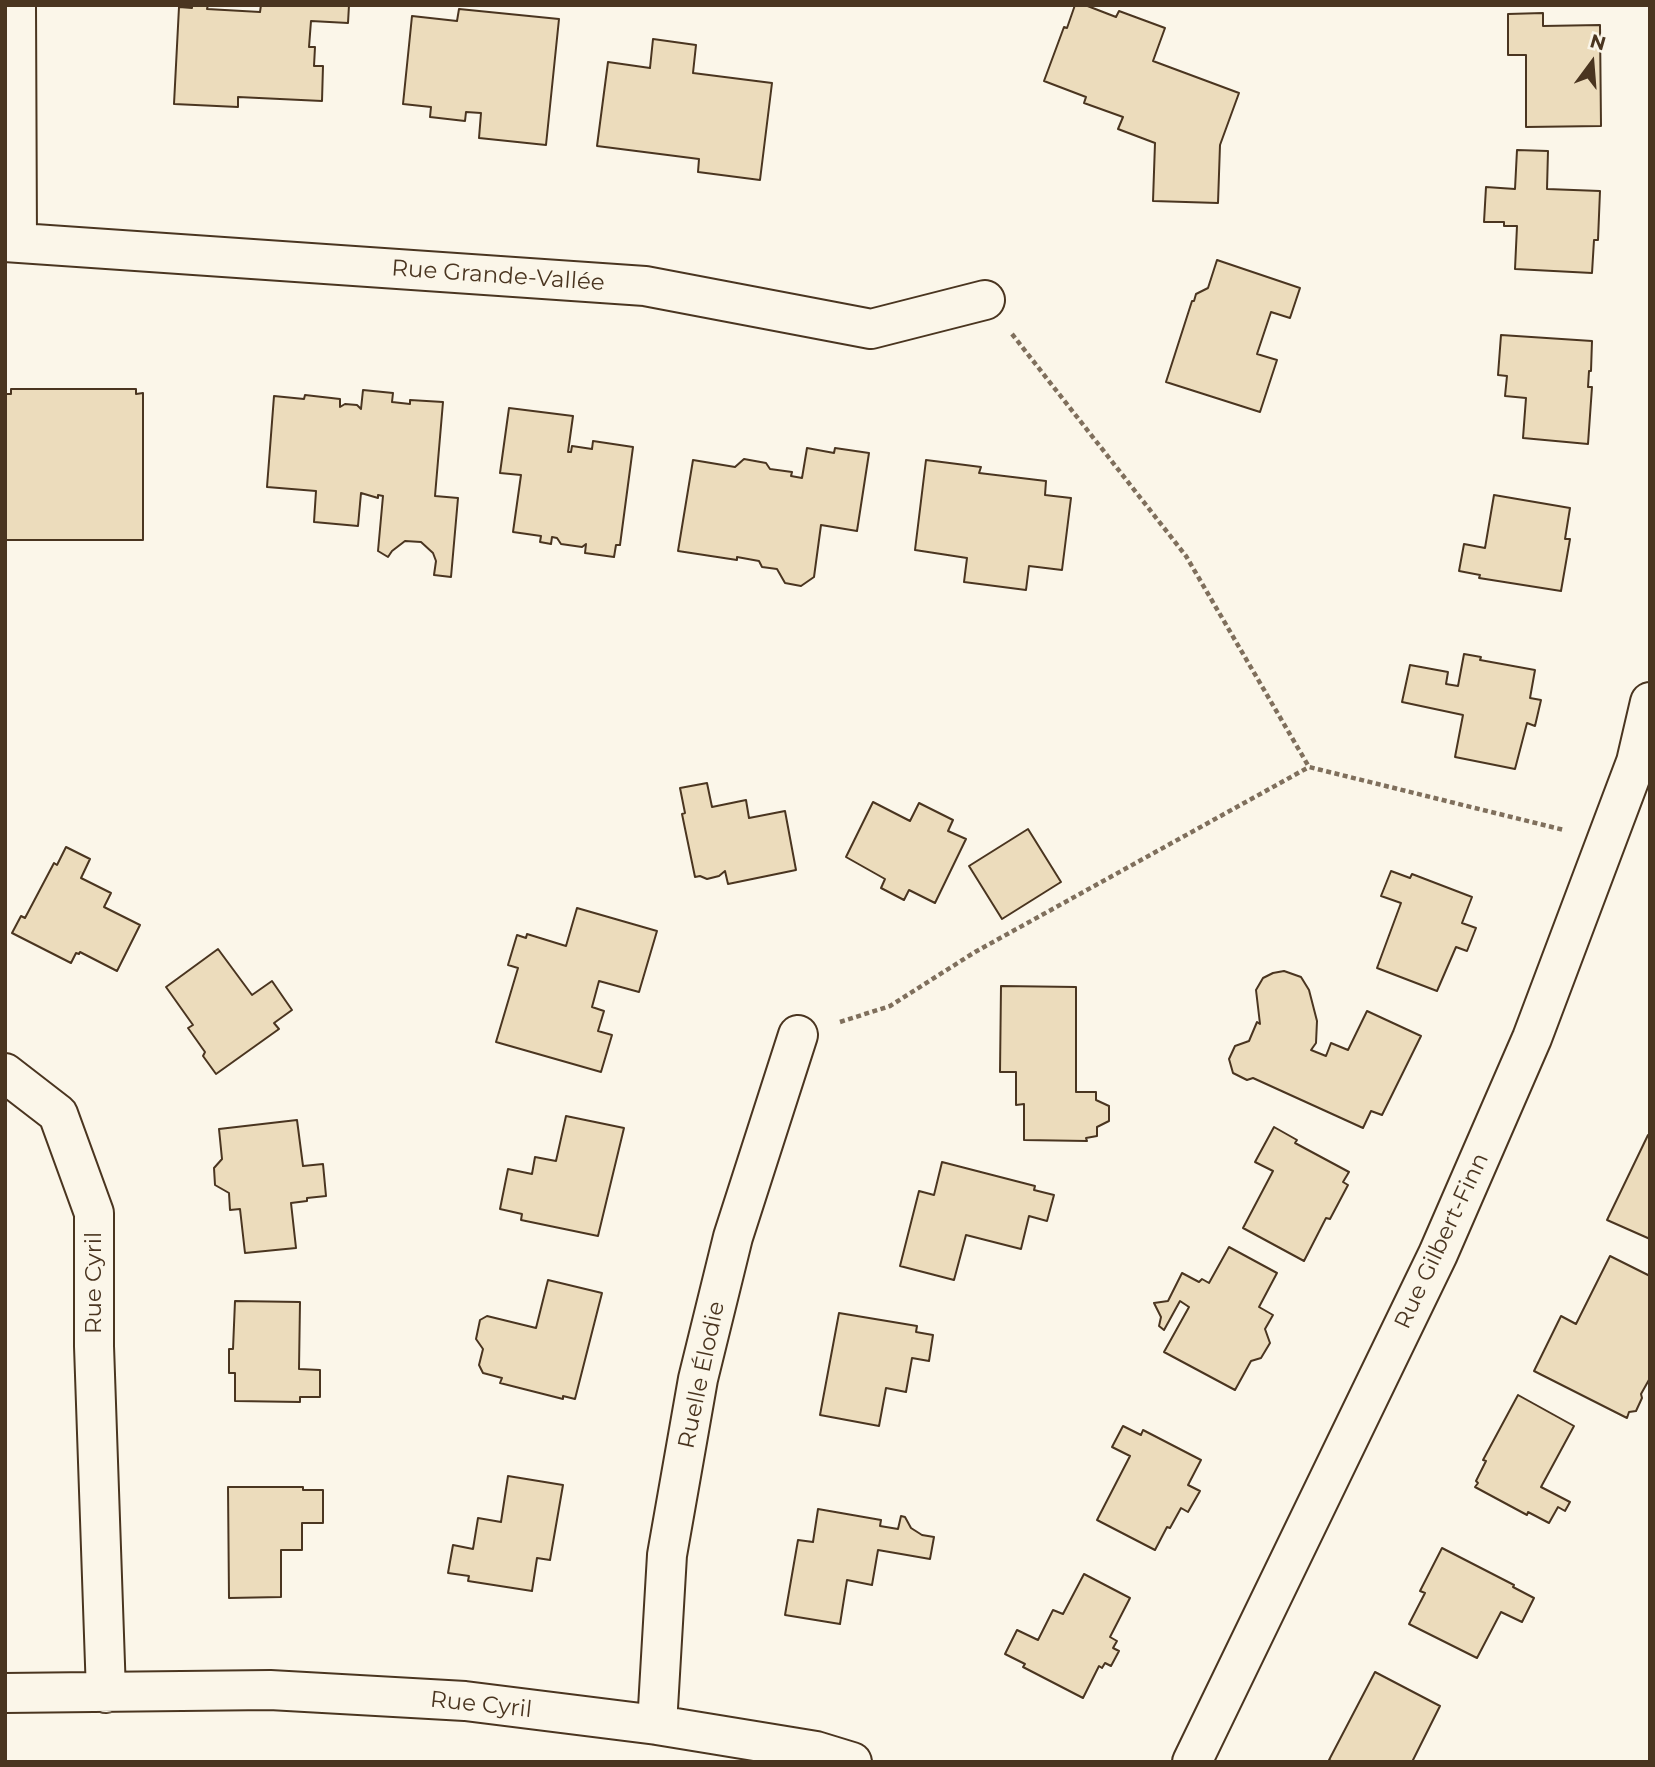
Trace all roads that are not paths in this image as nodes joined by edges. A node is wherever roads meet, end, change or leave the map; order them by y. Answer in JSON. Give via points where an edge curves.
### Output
{"nodes":[{"id":1,"x":16,"y":5,"type":"edge"},
{"id":2,"x":11,"y":242,"type":"edge"},
{"id":3,"x":985,"y":300,"type":"road end"},
{"id":4,"x":1650,"y":702,"type":"edge"},
{"id":5,"x":798,"y":1035,"type":"road end"},
{"id":6,"x":5,"y":1073,"type":"edge"},
{"id":7,"x":5,"y":1693,"type":"edge"},
{"id":8,"x":106,"y":1693,"type":"junction"},
{"id":9,"x":657,"y":1725,"type":"junction"},
{"id":10,"x":852,"y":1762,"type":"edge"},
{"id":11,"x":1192,"y":1762,"type":"edge"}],
"edges":[{"from":1,"to":2,"type":"street"},
{"from":2,"to":3,"type":"street","name":"Rue Grande-Vallée","via":[[645,286],[871,329]]},
{"from":4,"to":11,"type":"street","name":"Rue Gilbert-Finn","via":[[1636,762],[1532,1038],[1438,1254]]},
{"from":5,"to":9,"type":"street","name":"Ruelle Élodie","via":[[733,1237],[698,1379],[667,1555]]},
{"from":6,"to":8,"type":"street","name":"Rue Cyril","via":[[58,1114],[94,1213],[93,1346]]},
{"from":7,"to":8,"type":"street","name":"Rue Cyril"},
{"from":8,"to":9,"type":"street","name":"Rue Cyril","via":[[284,1691],[465,1701]]},
{"from":9,"to":10,"type":"street","name":"Rue Cyril","via":[[816,1751]]}]}
